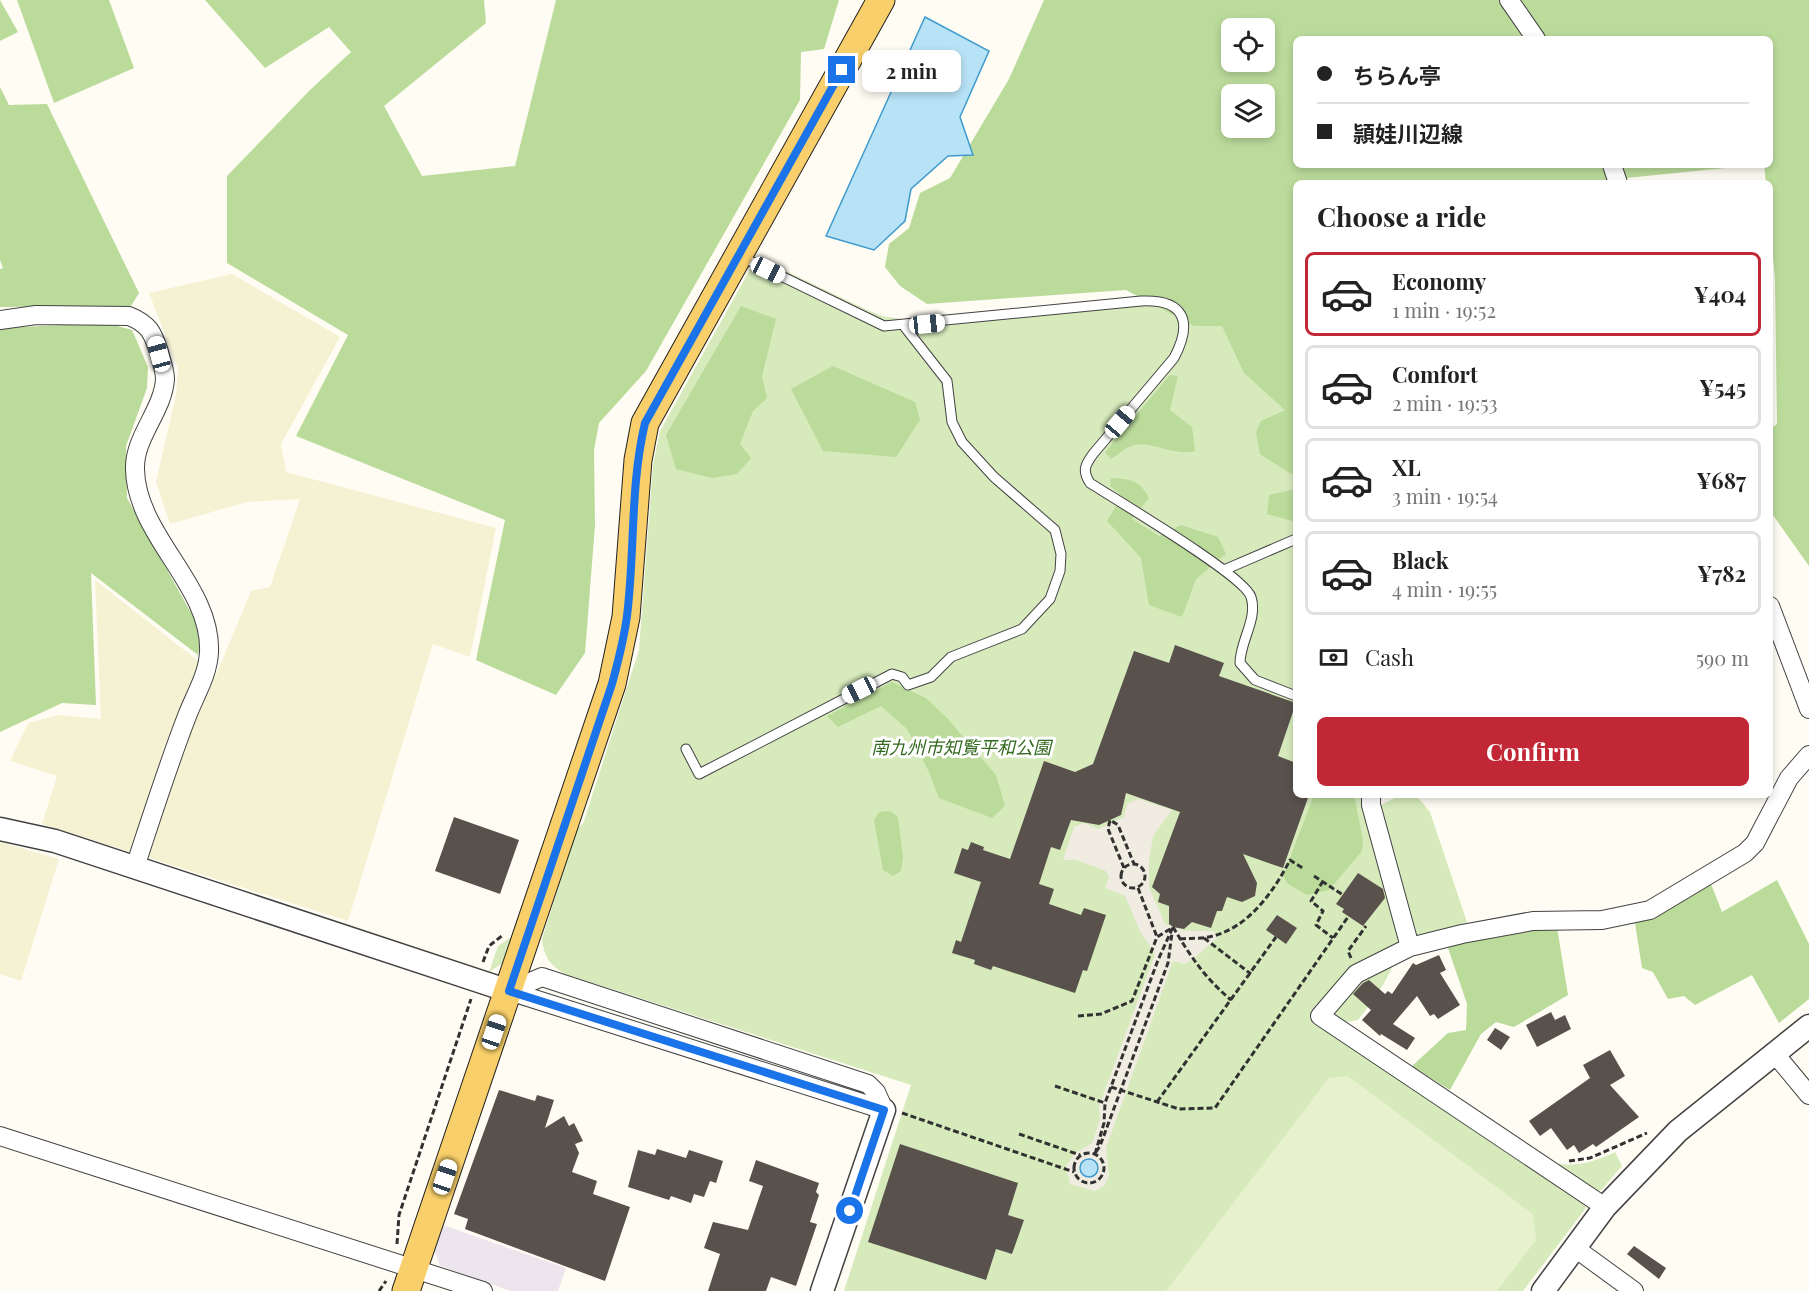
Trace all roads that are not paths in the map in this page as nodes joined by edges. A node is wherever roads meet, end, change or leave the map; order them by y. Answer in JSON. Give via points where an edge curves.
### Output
{"nodes":[{"id":1,"x":880,"y":0,"type":"edge"},
{"id":2,"x":1509,"y":0,"type":"edge"},
{"id":3,"x":1534,"y":36,"type":"edge"},
{"id":4,"x":738,"y":255,"type":"junction"},
{"id":5,"x":0,"y":320,"type":"edge"},
{"id":6,"x":904,"y":326,"type":"junction"},
{"id":7,"x":1293,"y":540,"type":"edge"},
{"id":8,"x":1224,"y":570,"type":"junction"},
{"id":9,"x":1774,"y":628,"type":"edge"},
{"id":10,"x":1293,"y":695,"type":"edge"},
{"id":11,"x":1809,"y":709,"type":"edge"},
{"id":12,"x":686,"y":749,"type":"dead end"},
{"id":13,"x":1809,"y":755,"type":"edge"},
{"id":14,"x":1371,"y":798,"type":"edge"},
{"id":15,"x":0,"y":829,"type":"edge"},
{"id":16,"x":135,"y":867,"type":"junction"},
{"id":17,"x":1410,"y":947,"type":"junction"},
{"id":18,"x":509,"y":991,"type":"junction"},
{"id":19,"x":1809,"y":1026,"type":"edge"},
{"id":20,"x":1775,"y":1054,"type":"junction"},
{"id":21,"x":1809,"y":1095,"type":"edge"},
{"id":22,"x":884,"y":1110,"type":"joint"},
{"id":23,"x":0,"y":1136,"type":"edge"},
{"id":24,"x":1605,"y":1207,"type":"junction"},
{"id":25,"x":1575,"y":1248,"type":"junction"},
{"id":26,"x":405,"y":1274,"type":"edge"},
{"id":27,"x":483,"y":1291,"type":"edge"},
{"id":28,"x":822,"y":1291,"type":"edge"},
{"id":29,"x":1543,"y":1291,"type":"edge"},
{"id":30,"x":1634,"y":1291,"type":"edge"}],
"edges":[{"from":1,"to":4,"type":"main road"},
{"from":2,"to":3,"type":"street"},
{"from":4,"to":6,"type":"lane","via":[[884,326]]},
{"from":4,"to":18,"type":"main road","via":[[645,423],[638,460],[621,650]]},
{"from":5,"to":16,"type":"street","via":[[36,315],[129,316],[153,332],[165,376],[162,399],[141,443],[135,466],[136,488],[150,523],[198,604],[209,651],[207,670]]},
{"from":6,"to":8,"type":"lane","via":[[1141,301],[1160,300],[1176,310],[1185,330],[1174,358],[1093,454],[1085,465],[1085,475],[1090,483]]},
{"from":6,"to":12,"type":"lane","via":[[947,381],[952,422],[962,442],[994,477],[1055,530],[1061,554],[1060,571],[1050,599],[1022,629],[951,657],[931,677],[908,685],[902,677],[892,674],[699,774]]},
{"from":7,"to":8,"type":"lane"},
{"from":8,"to":10,"type":"lane","via":[[1251,597],[1251,621],[1240,651],[1243,670],[1255,680]]},
{"from":9,"to":11,"type":"street"},
{"from":13,"to":17,"type":"street","via":[[1789,778],[1755,843],[1745,853],[1650,910],[1602,920],[1533,921]]},
{"from":14,"to":17,"type":"street"},
{"from":15,"to":16,"type":"street","via":[[55,841]]},
{"from":16,"to":18,"type":"street"},
{"from":17,"to":24,"type":"street","via":[[1356,974],[1320,1016]]},
{"from":18,"to":22,"type":"street","via":[[542,977],[868,1084]]},
{"from":18,"to":26,"type":"main road"},
{"from":19,"to":20,"type":"street"},
{"from":20,"to":21,"type":"street"},
{"from":20,"to":24,"type":"street","via":[[1678,1131]]},
{"from":22,"to":28,"type":"street"},
{"from":23,"to":26,"type":"street"},
{"from":24,"to":25,"type":"street"},
{"from":25,"to":29,"type":"street"},
{"from":25,"to":30,"type":"street"},
{"from":26,"to":27,"type":"street"}]}
